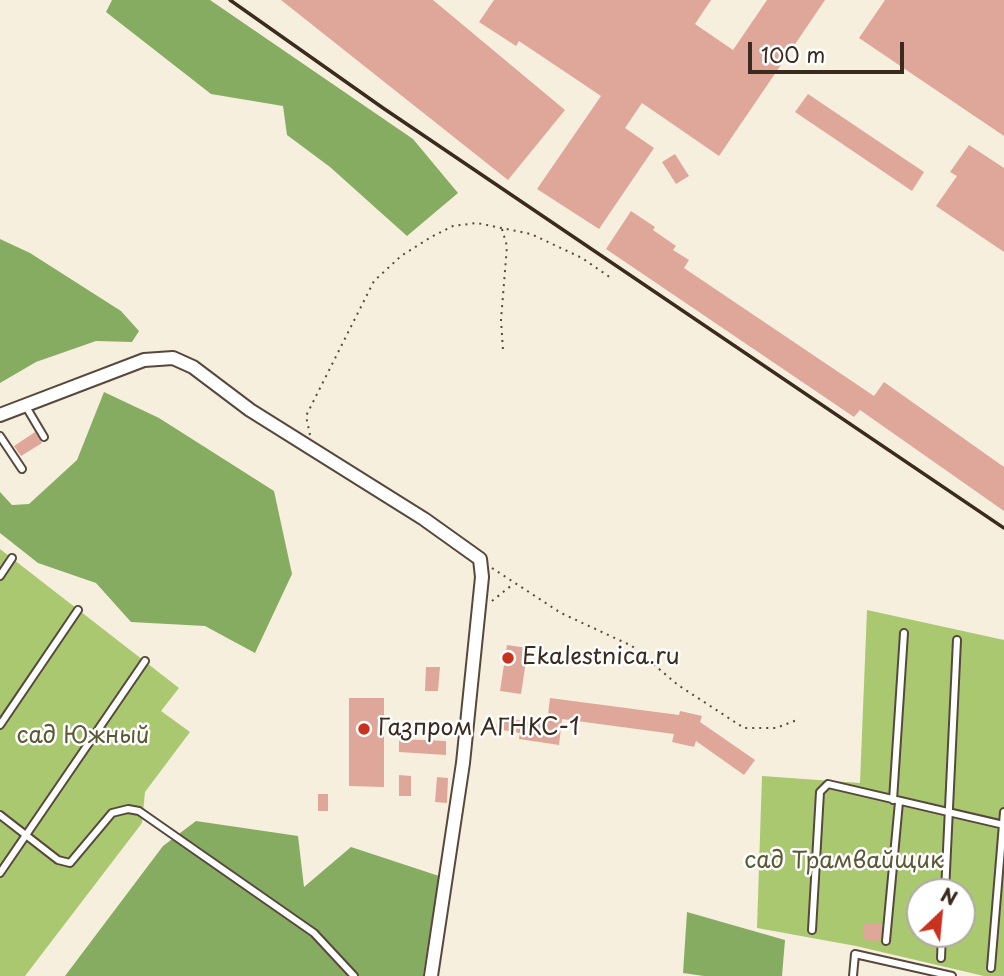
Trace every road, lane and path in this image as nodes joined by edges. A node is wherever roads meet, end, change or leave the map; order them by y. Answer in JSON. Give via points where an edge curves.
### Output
{"nodes":[{"id":1,"x":501,"y":228,"type":"junction"},
{"id":2,"x":611,"y":278,"type":"dead end"},
{"id":3,"x":503,"y":350,"type":"dead end"},
{"id":4,"x":25,"y":405,"type":"junction"},
{"id":5,"x":0,"y":415,"type":"edge"},
{"id":6,"x":0,"y":436,"type":"edge"},
{"id":7,"x":44,"y":437,"type":"dead end"},
{"id":8,"x":313,"y":449,"type":"junction"},
{"id":9,"x":22,"y":469,"type":"dead end"},
{"id":10,"x":12,"y":558,"type":"dead end"},
{"id":11,"x":480,"y":559,"type":"junction"},
{"id":12,"x":0,"y":576,"type":"edge"},
{"id":13,"x":513,"y":584,"type":"junction"},
{"id":14,"x":78,"y":610,"type":"dead end"},
{"id":15,"x":479,"y":612,"type":"junction"},
{"id":16,"x":904,"y":633,"type":"dead end"},
{"id":17,"x":957,"y":640,"type":"dead end"},
{"id":18,"x":145,"y":661,"type":"dead end"},
{"id":19,"x":797,"y":720,"type":"dead end"},
{"id":20,"x":0,"y":725,"type":"edge"},
{"id":21,"x":896,"y":801,"type":"junction"},
{"id":22,"x":1004,"y":811,"type":"edge"},
{"id":23,"x":949,"y":813,"type":"junction"},
{"id":24,"x":0,"y":815,"type":"edge"},
{"id":25,"x":1004,"y":825,"type":"edge"},
{"id":26,"x":25,"y":835,"type":"junction"},
{"id":27,"x":0,"y":873,"type":"edge"},
{"id":28,"x":946,"y":878,"type":"edge"},
{"id":29,"x":812,"y":930,"type":"dead end"},
{"id":30,"x":886,"y":941,"type":"dead end"},
{"id":31,"x":941,"y":948,"type":"edge"},
{"id":32,"x":941,"y":958,"type":"dead end"},
{"id":33,"x":991,"y":968,"type":"dead end"},
{"id":34,"x":354,"y":976,"type":"edge"},
{"id":35,"x":431,"y":976,"type":"edge"},
{"id":36,"x":853,"y":976,"type":"edge"},
{"id":37,"x":952,"y":976,"type":"edge"}],
"edges":[{"from":1,"to":2,"type":"path","via":[[558,244]]},
{"from":1,"to":3,"type":"path","via":[[507,246]]},
{"from":1,"to":8,"type":"path","via":[[477,223],[453,226],[401,256],[374,281],[306,416]]},
{"from":4,"to":5,"type":"street"},
{"from":4,"to":7,"type":"lane"},
{"from":4,"to":8,"type":"street","via":[[144,360],[173,358]]},
{"from":6,"to":9,"type":"lane"},
{"from":8,"to":11,"type":"street"},
{"from":10,"to":12,"type":"lane"},
{"from":11,"to":13,"type":"path"},
{"from":11,"to":15,"type":"street"},
{"from":13,"to":15,"type":"path"},
{"from":13,"to":19,"type":"path","via":[[561,613],[632,646],[687,692],[744,728],[776,728]]},
{"from":14,"to":20,"type":"lane"},
{"from":15,"to":35,"type":"street","via":[[451,860]]},
{"from":16,"to":21,"type":"lane"},
{"from":17,"to":23,"type":"lane"},
{"from":18,"to":26,"type":"lane"},
{"from":21,"to":23,"type":"lane"},
{"from":21,"to":29,"type":"lane","via":[[828,784],[820,792]]},
{"from":21,"to":30,"type":"lane"},
{"from":22,"to":25,"type":"lane"},
{"from":23,"to":25,"type":"lane"},
{"from":23,"to":28,"type":"lane"},
{"from":24,"to":26,"type":"lane"},
{"from":25,"to":33,"type":"lane"},
{"from":26,"to":27,"type":"lane"},
{"from":26,"to":34,"type":"lane","via":[[58,860],[70,863],[112,813],[139,811],[313,933]]},
{"from":31,"to":32,"type":"lane"},
{"from":36,"to":37,"type":"lane","via":[[855,954]]}]}
